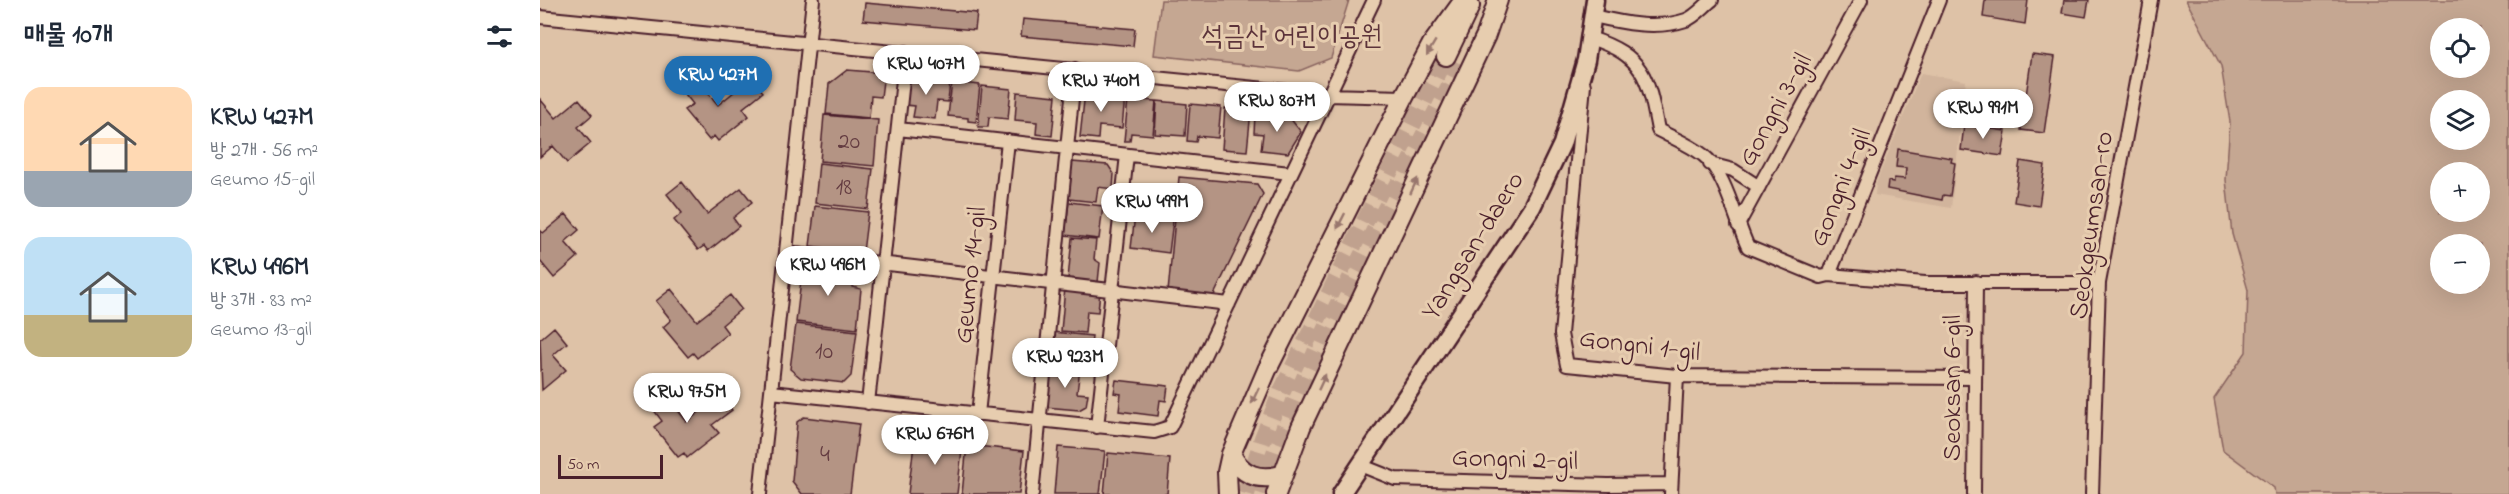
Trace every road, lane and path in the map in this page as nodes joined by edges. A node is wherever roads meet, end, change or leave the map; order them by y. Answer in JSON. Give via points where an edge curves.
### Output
{"nodes":[{"id":1,"x":813,"y":0,"type":"edge"},
{"id":2,"x":1374,"y":0,"type":"edge"},
{"id":3,"x":1464,"y":0,"type":"edge"},
{"id":4,"x":1473,"y":0,"type":"edge"},
{"id":5,"x":1493,"y":0,"type":"edge"},
{"id":6,"x":1498,"y":0,"type":"edge"},
{"id":7,"x":1712,"y":0,"type":"edge"},
{"id":8,"x":1861,"y":0,"type":"edge"},
{"id":9,"x":1939,"y":0,"type":"edge"},
{"id":10,"x":2151,"y":0,"type":"edge"},
{"id":11,"x":1594,"y":8,"type":"edge"},
{"id":12,"x":540,"y":17,"type":"edge"},
{"id":13,"x":1590,"y":38,"type":"junction"},
{"id":14,"x":808,"y":42,"type":"junction"},
{"id":15,"x":906,"y":52,"type":"junction"},
{"id":16,"x":1586,"y":60,"type":"junction"},
{"id":17,"x":1075,"y":69,"type":"junction"},
{"id":18,"x":1327,"y":95,"type":"junction"},
{"id":19,"x":1404,"y":97,"type":"junction"},
{"id":20,"x":898,"y":129,"type":"junction"},
{"id":21,"x":1008,"y":141,"type":"junction"},
{"id":22,"x":1066,"y":148,"type":"junction"},
{"id":23,"x":1127,"y":155,"type":"junction"},
{"id":24,"x":1710,"y":164,"type":"junction"},
{"id":25,"x":1290,"y":173,"type":"junction"},
{"id":26,"x":1759,"y":187,"type":"junction"},
{"id":27,"x":1738,"y":225,"type":"junction"},
{"id":28,"x":786,"y":252,"type":"junction"},
{"id":29,"x":884,"y":263,"type":"junction"},
{"id":30,"x":1829,"y":275,"type":"junction"},
{"id":31,"x":993,"y":276,"type":"junction"},
{"id":32,"x":1976,"y":282,"type":"junction"},
{"id":33,"x":1052,"y":283,"type":"junction"},
{"id":34,"x":2100,"y":283,"type":"junction"},
{"id":35,"x":1112,"y":290,"type":"junction"},
{"id":36,"x":1229,"y":304,"type":"junction"},
{"id":37,"x":1677,"y":376,"type":"junction"},
{"id":38,"x":1974,"y":378,"type":"junction"},
{"id":39,"x":771,"y":392,"type":"junction"},
{"id":40,"x":868,"y":403,"type":"junction"},
{"id":41,"x":978,"y":414,"type":"junction"},
{"id":42,"x":1038,"y":421,"type":"junction"},
{"id":43,"x":1097,"y":427,"type":"junction"},
{"id":44,"x":1229,"y":463,"type":"junction"},
{"id":45,"x":1360,"y":465,"type":"junction"},
{"id":46,"x":1282,"y":475,"type":"junction"},
{"id":47,"x":1671,"y":489,"type":"edge"},
{"id":48,"x":760,"y":494,"type":"edge"},
{"id":49,"x":1032,"y":494,"type":"edge"},
{"id":50,"x":1222,"y":494,"type":"edge"},
{"id":51,"x":1228,"y":494,"type":"edge"},
{"id":52,"x":1276,"y":494,"type":"edge"},
{"id":53,"x":1341,"y":494,"type":"edge"},
{"id":54,"x":1974,"y":494,"type":"edge"},
{"id":55,"x":2092,"y":494,"type":"edge"}],
"edges":[{"from":1,"to":14,"type":"street"},
{"from":2,"to":18,"type":"street"},
{"from":3,"to":19,"type":"main road","one_way":true,"via":[[1432,44]]},
{"from":4,"to":5,"type":"main road","via":[[1454,60]]},
{"from":46,"to":6,"type":"main road","one_way":true,"via":[[1486,35]]},
{"from":7,"to":11,"type":"street","via":[[1688,20],[1653,25],[1626,24]]},
{"from":8,"to":26,"type":"street","name":"Gongni 3-gil"},
{"from":9,"to":30,"type":"street","name":"Gongni 4-gil"},
{"from":10,"to":34,"type":"street","name":"Seokgeumsan-ro"},
{"from":11,"to":13,"type":"main road","name":"Yangsan-daero"},
{"from":12,"to":14,"type":"street"},
{"from":13,"to":16,"type":"main road","name":"Yangsan-daero"},
{"from":13,"to":24,"type":"street","name":"Gongni 3-gil","via":[[1612,45],[1632,58],[1648,81],[1658,130],[1705,156]]},
{"from":14,"to":15,"type":"street"},
{"from":14,"to":28,"type":"street"},
{"from":15,"to":17,"type":"street"},
{"from":15,"to":20,"type":"street"},
{"from":16,"to":37,"type":"street","name":"Gongni 1-gil","via":[[1561,334],[1567,365]]},
{"from":16,"to":45,"type":"main road","name":"Yangsan-daero","via":[[1562,144],[1532,207]]},
{"from":17,"to":18,"type":"street"},
{"from":17,"to":22,"type":"street"},
{"from":18,"to":19,"type":"street"},
{"from":18,"to":25,"type":"street"},
{"from":19,"to":44,"type":"main road","one_way":true,"via":[[1267,370]]},
{"from":20,"to":21,"type":"street"},
{"from":20,"to":29,"type":"street"},
{"from":21,"to":22,"type":"street"},
{"from":21,"to":31,"type":"street","name":"Geumo 14-gil"},
{"from":22,"to":23,"type":"street"},
{"from":22,"to":33,"type":"street"},
{"from":23,"to":25,"type":"street"},
{"from":23,"to":35,"type":"street"},
{"from":24,"to":26,"type":"street","name":"Gongni 3-gil","via":[[1733,170]]},
{"from":24,"to":27,"type":"street","via":[[1725,186]]},
{"from":25,"to":36,"type":"street"},
{"from":26,"to":27,"type":"street"},
{"from":27,"to":30,"type":"street","via":[[1748,247],[1821,277]]},
{"from":28,"to":29,"type":"street"},
{"from":28,"to":39,"type":"street"},
{"from":29,"to":31,"type":"street"},
{"from":29,"to":40,"type":"street"},
{"from":30,"to":32,"type":"street","name":"Gongni 4-gil","via":[[1925,283]]},
{"from":31,"to":33,"type":"street"},
{"from":31,"to":41,"type":"street","name":"Geumo 14-gil"},
{"from":32,"to":34,"type":"street","name":"Gongni 4-gil"},
{"from":32,"to":38,"type":"street","name":"Seoksan 6-gil"},
{"from":33,"to":35,"type":"street"},
{"from":33,"to":42,"type":"street"},
{"from":34,"to":55,"type":"street","name":"Seokgeumsan-ro"},
{"from":35,"to":36,"type":"street"},
{"from":35,"to":43,"type":"street"},
{"from":36,"to":43,"type":"street","via":[[1170,427],[1155,432]]},
{"from":37,"to":38,"type":"street","name":"Gongni 1-gil"},
{"from":37,"to":47,"type":"street","name":"Gongni 2-gil"},
{"from":38,"to":54,"type":"street","name":"Seoksan 6-gil"},
{"from":39,"to":40,"type":"street"},
{"from":39,"to":48,"type":"street"},
{"from":40,"to":41,"type":"street"},
{"from":41,"to":42,"type":"street"},
{"from":42,"to":43,"type":"street"},
{"from":42,"to":49,"type":"street"},
{"from":44,"to":46,"type":"main road","via":[[1253,476]]},
{"from":44,"to":50,"type":"main road"},
{"from":44,"to":51,"type":"main road"},
{"from":45,"to":47,"type":"street","name":"Gongni 2-gil","via":[[1395,478]]},
{"from":45,"to":53,"type":"main road","name":"Yangsan-daero"},
{"from":46,"to":52,"type":"main road"}]}
